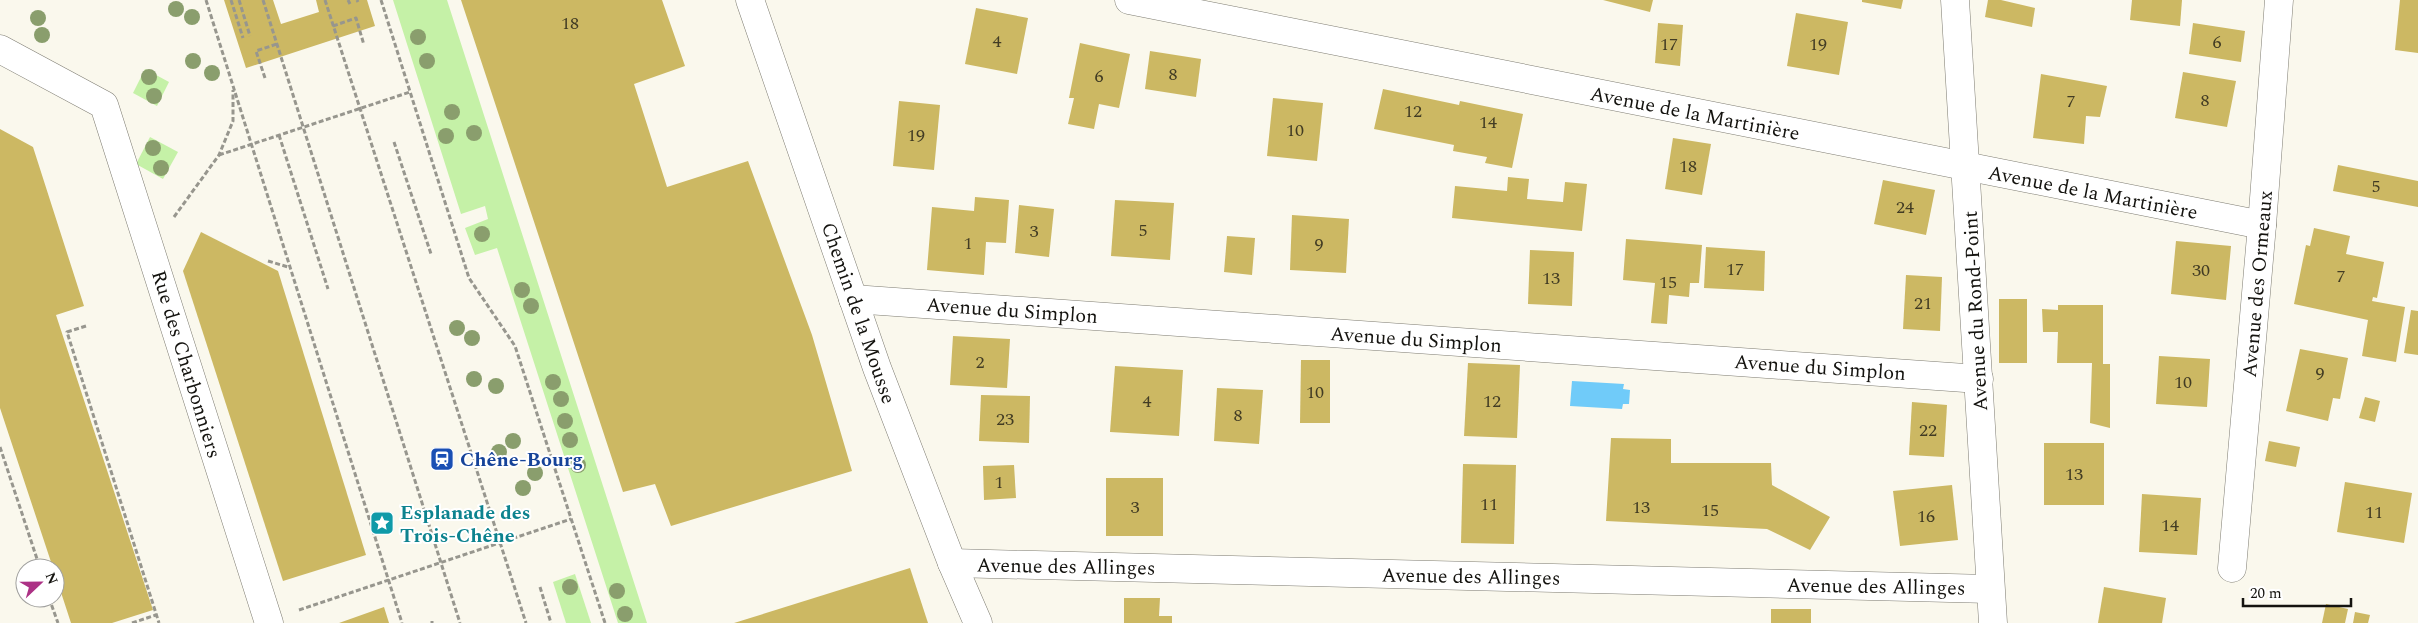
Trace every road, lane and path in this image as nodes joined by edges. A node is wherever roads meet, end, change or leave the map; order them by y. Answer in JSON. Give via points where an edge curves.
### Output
{"nodes":[{"id":1,"x":206,"y":0,"type":"edge"},
{"id":2,"x":231,"y":0,"type":"edge"},
{"id":3,"x":239,"y":0,"type":"edge"},
{"id":4,"x":263,"y":0,"type":"edge"},
{"id":5,"x":324,"y":0,"type":"edge"},
{"id":6,"x":382,"y":0,"type":"edge"},
{"id":7,"x":750,"y":0,"type":"edge"},
{"id":8,"x":1129,"y":0,"type":"edge"},
{"id":9,"x":1955,"y":0,"type":"edge"},
{"id":10,"x":2279,"y":0,"type":"edge"},
{"id":11,"x":333,"y":26,"type":"junction"},
{"id":12,"x":250,"y":36,"type":"dead end"},
{"id":13,"x":243,"y":38,"type":"dead end"},
{"id":14,"x":277,"y":44,"type":"junction"},
{"id":15,"x":364,"y":45,"type":"dead end"},
{"id":16,"x":0,"y":49,"type":"edge"},
{"id":17,"x":266,"y":78,"type":"dead end"},
{"id":18,"x":234,"y":85,"type":"junction"},
{"id":19,"x":410,"y":92,"type":"junction"},
{"id":20,"x":359,"y":109,"type":"junction"},
{"id":21,"x":303,"y":128,"type":"junction"},
{"id":22,"x":279,"y":135,"type":"junction"},
{"id":23,"x":394,"y":142,"type":"dead end"},
{"id":24,"x":252,"y":144,"type":"junction"},
{"id":25,"x":219,"y":155,"type":"junction"},
{"id":26,"x":1967,"y":167,"type":"junction"},
{"id":27,"x":2262,"y":225,"type":"junction"},
{"id":28,"x":151,"y":250,"type":"junction"},
{"id":29,"x":431,"y":254,"type":"dead end"},
{"id":30,"x":268,"y":261,"type":"dead end"},
{"id":31,"x":288,"y":267,"type":"junction"},
{"id":32,"x":328,"y":289,"type":"dead end"},
{"id":33,"x":853,"y":299,"type":"junction"},
{"id":34,"x":86,"y":326,"type":"dead end"},
{"id":35,"x":1979,"y":379,"type":"junction"},
{"id":36,"x":0,"y":447,"type":"edge"},
{"id":37,"x":571,"y":519,"type":"junction"},
{"id":38,"x":500,"y":543,"type":"junction"},
{"id":39,"x":37,"y":558,"type":"edge"},
{"id":40,"x":441,"y":563,"type":"junction"},
{"id":41,"x":952,"y":563,"type":"junction"},
{"id":42,"x":2232,"y":568,"type":"dead end"},
{"id":43,"x":388,"y":582,"type":"junction"},
{"id":44,"x":540,"y":587,"type":"dead end"},
{"id":45,"x":1990,"y":588,"type":"junction"},
{"id":46,"x":53,"y":608,"type":"edge"},
{"id":47,"x":156,"y":615,"type":"junction"},
{"id":48,"x":268,"y":622,"type":"edge"},
{"id":49,"x":58,"y":623,"type":"edge"},
{"id":50,"x":132,"y":623,"type":"edge"},
{"id":51,"x":159,"y":623,"type":"edge"},
{"id":52,"x":402,"y":623,"type":"edge"},
{"id":53,"x":460,"y":623,"type":"edge"},
{"id":54,"x":526,"y":623,"type":"edge"},
{"id":55,"x":552,"y":623,"type":"edge"},
{"id":56,"x":604,"y":623,"type":"edge"},
{"id":57,"x":978,"y":623,"type":"edge"},
{"id":58,"x":1993,"y":623,"type":"edge"}],
"edges":[{"from":1,"to":18,"type":"path"},
{"from":2,"to":13,"type":"path"},
{"from":3,"to":12,"type":"path"},
{"from":4,"to":14,"type":"path"},
{"from":5,"to":11,"type":"path"},
{"from":6,"to":19,"type":"path"},
{"from":7,"to":33,"type":"street","name":"Chemin de la Mousse"},
{"from":8,"to":26,"type":"street","name":"Avenue de la Martinière"},
{"from":9,"to":26,"type":"street","name":"Avenue du Rond-Point"},
{"from":10,"to":27,"type":"street","name":"Avenue des Ormeaux"},
{"from":11,"to":15,"type":"path","via":[[356,18]]},
{"from":11,"to":20,"type":"path"},
{"from":14,"to":17,"type":"path","via":[[256,51]]},
{"from":14,"to":21,"type":"path"},
{"from":16,"to":28,"type":"street","name":"Rue des Charbonniers","via":[[104,105]]},
{"from":18,"to":24,"type":"path"},
{"from":18,"to":25,"type":"path","via":[[233,121]]},
{"from":19,"to":20,"type":"path"},
{"from":19,"to":37,"type":"path","via":[[468,278],[515,346]]},
{"from":20,"to":21,"type":"path"},
{"from":20,"to":38,"type":"path"},
{"from":21,"to":22,"type":"path"},
{"from":21,"to":40,"type":"path"},
{"from":22,"to":24,"type":"path"},
{"from":22,"to":32,"type":"path"},
{"from":23,"to":29,"type":"path"},
{"from":24,"to":25,"type":"path"},
{"from":24,"to":31,"type":"path"},
{"from":25,"to":28,"type":"path"},
{"from":26,"to":27,"type":"street","name":"Avenue de la Martinière"},
{"from":26,"to":35,"type":"street","name":"Avenue du Rond-Point"},
{"from":27,"to":42,"type":"street","name":"Avenue des Ormeaux"},
{"from":28,"to":48,"type":"street","name":"Rue des Charbonniers"},
{"from":30,"to":31,"type":"path"},
{"from":31,"to":43,"type":"path"},
{"from":33,"to":35,"type":"street","name":"Avenue du Simplon"},
{"from":33,"to":41,"type":"street","name":"Chemin de la Mousse"},
{"from":34,"to":47,"type":"path","via":[[67,332]]},
{"from":35,"to":45,"type":"street","name":"Avenue du Rond-Point"},
{"from":36,"to":39,"type":"path"},
{"from":37,"to":38,"type":"path"},
{"from":37,"to":56,"type":"path"},
{"from":38,"to":40,"type":"path"},
{"from":38,"to":54,"type":"path"},
{"from":40,"to":43,"type":"path"},
{"from":40,"to":53,"type":"path"},
{"from":41,"to":45,"type":"street","name":"Avenue des Allinges"},
{"from":41,"to":57,"type":"street","name":"Chemin de la Mousse"},
{"from":43,"to":48,"type":"path"},
{"from":43,"to":52,"type":"path"},
{"from":44,"to":55,"type":"path"},
{"from":45,"to":58,"type":"street","name":"Avenue du Rond-Point"},
{"from":46,"to":49,"type":"path"},
{"from":47,"to":50,"type":"path"},
{"from":47,"to":51,"type":"path"}]}
